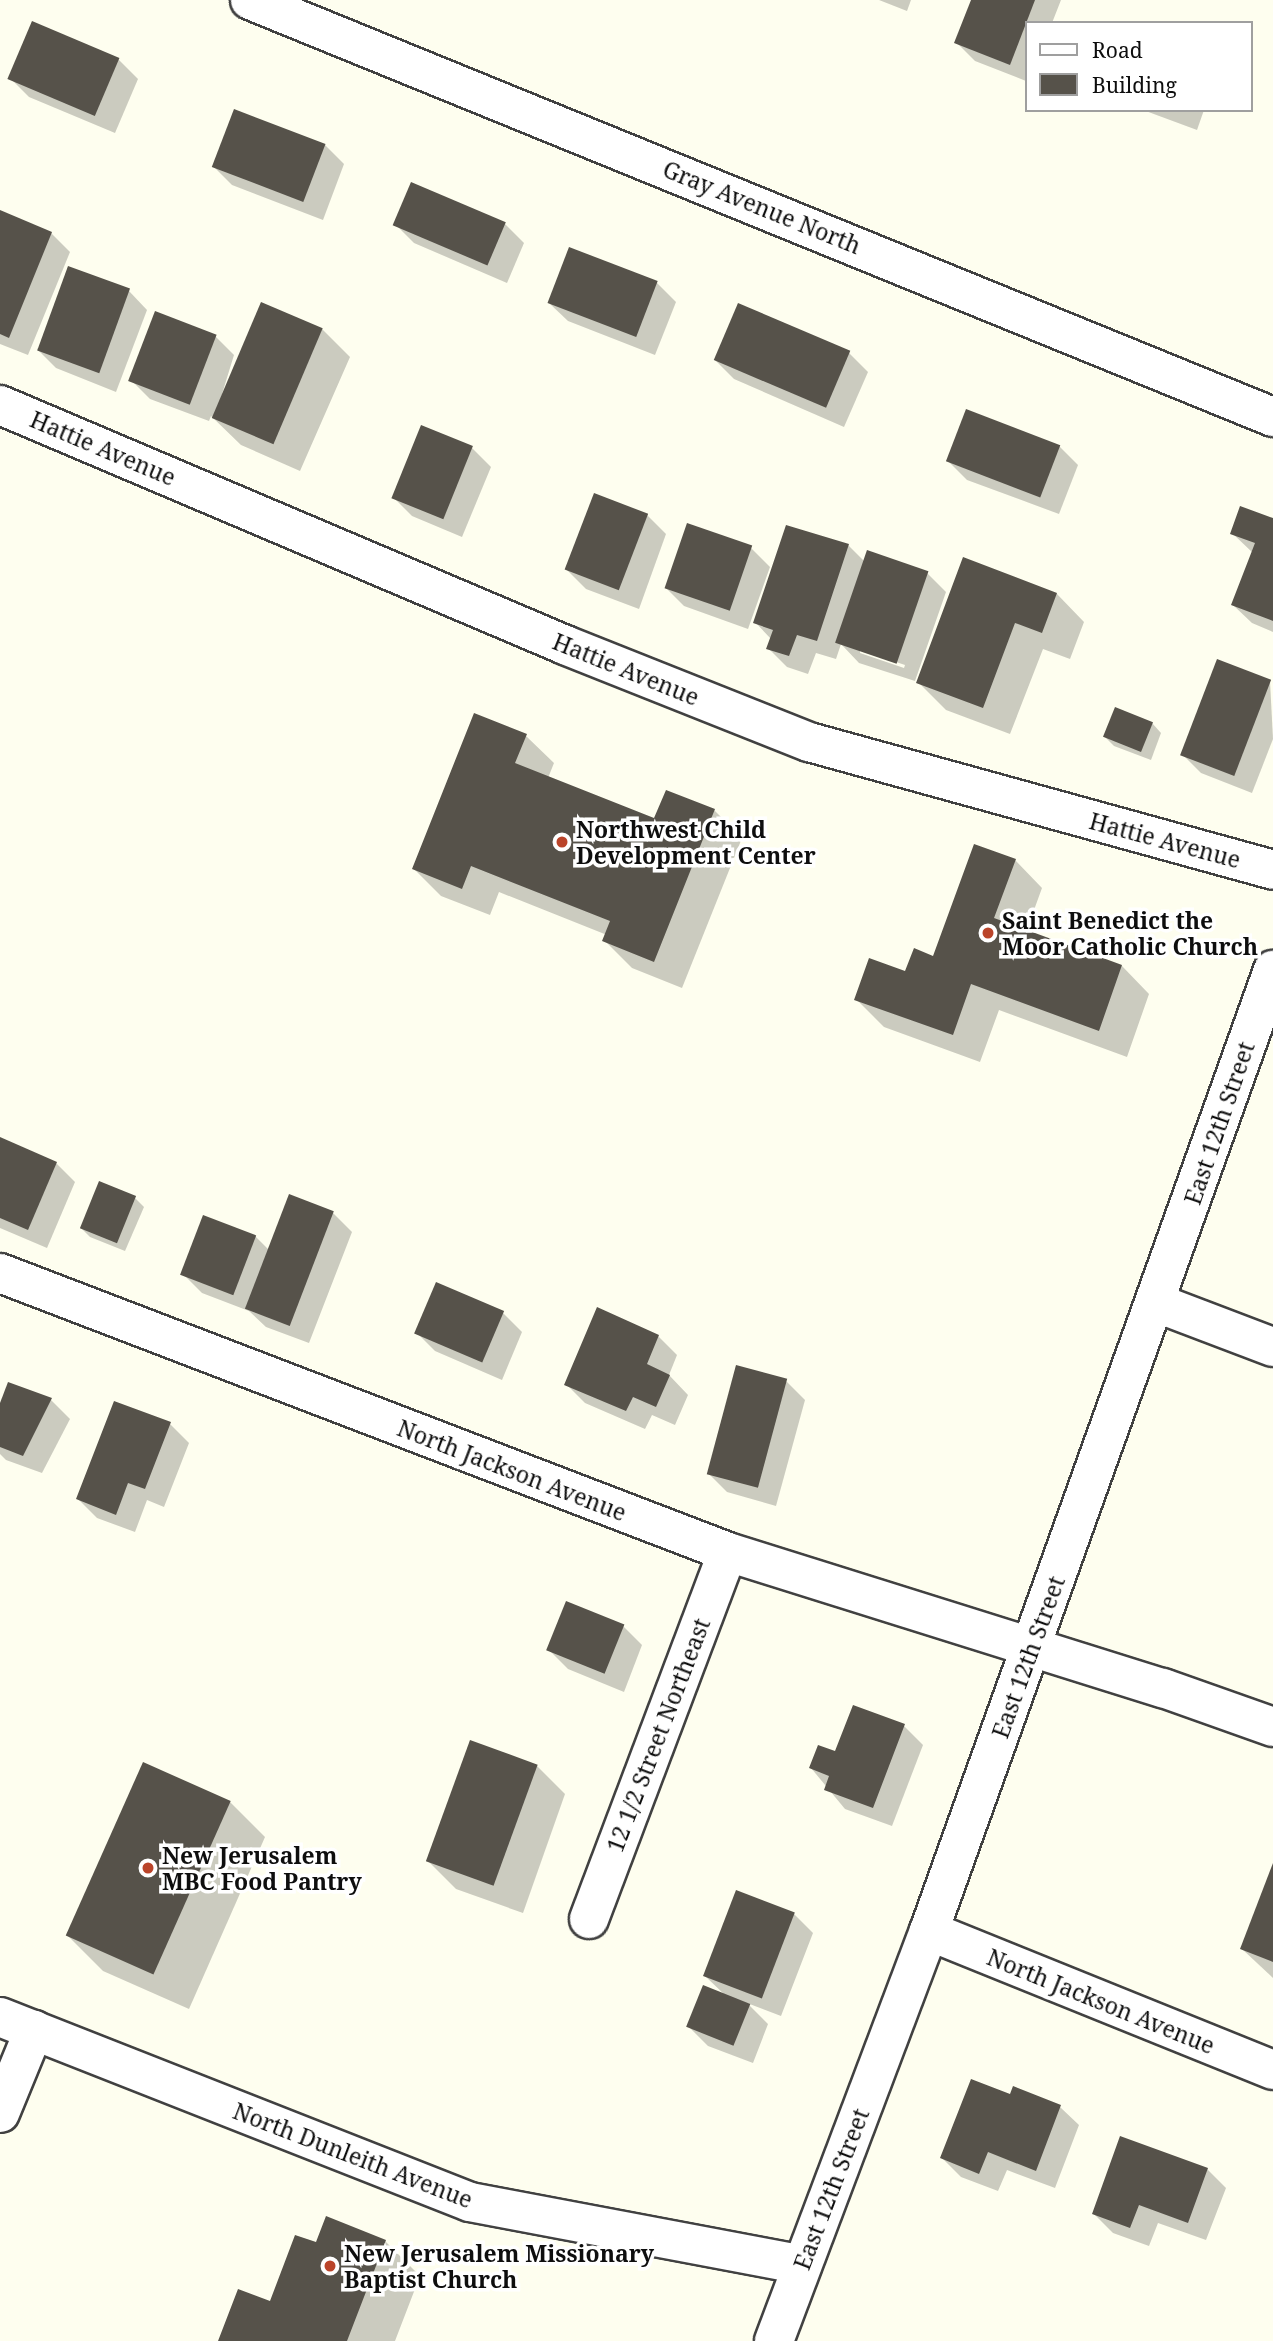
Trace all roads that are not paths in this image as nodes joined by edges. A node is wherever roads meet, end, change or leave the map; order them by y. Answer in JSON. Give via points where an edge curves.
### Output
{"nodes":[{"id":1,"x":250,"y":0,"type":"edge"},
{"id":2,"x":0,"y":405,"type":"edge"},
{"id":3,"x":1273,"y":417,"type":"edge"},
{"id":4,"x":1273,"y":870,"type":"edge"},
{"id":5,"x":1273,"y":970,"type":"edge"},
{"id":6,"x":0,"y":1273,"type":"edge"},
{"id":7,"x":1157,"y":1303,"type":"junction"},
{"id":8,"x":1273,"y":1347,"type":"edge"},
{"id":9,"x":727,"y":1552,"type":"junction"},
{"id":10,"x":1031,"y":1648,"type":"junction"},
{"id":11,"x":1273,"y":1727,"type":"edge"},
{"id":12,"x":589,"y":1919,"type":"dead end"},
{"id":13,"x":929,"y":1931,"type":"junction"},
{"id":14,"x":17,"y":2023,"type":"edge"},
{"id":15,"x":1273,"y":2070,"type":"edge"},
{"id":16,"x":0,"y":2113,"type":"edge"},
{"id":17,"x":802,"y":2265,"type":"junction"},
{"id":18,"x":774,"y":2341,"type":"edge"}],
"edges":[{"from":1,"to":3,"type":"street","name":"Gray Avenue North"},
{"from":2,"to":4,"type":"street","name":"Hattie Avenue","via":[[565,645],[809,741]]},
{"from":5,"to":7,"type":"street","name":"East 12th Street"},
{"from":6,"to":9,"type":"street","name":"North Jackson Avenue"},
{"from":7,"to":8,"type":"street"},
{"from":7,"to":10,"type":"street","name":"East 12th Street"},
{"from":9,"to":10,"type":"street","name":"North Jackson Avenue"},
{"from":9,"to":12,"type":"street","name":"12 1/2 Street Northeast"},
{"from":10,"to":11,"type":"street","name":"North Jackson Avenue"},
{"from":10,"to":13,"type":"street","name":"East 12th Street"},
{"from":13,"to":15,"type":"street","name":"North Jackson Avenue"},
{"from":13,"to":17,"type":"street","name":"East 12th Street"},
{"from":14,"to":16,"type":"street"},
{"from":14,"to":17,"type":"street","name":"North Dunleith Avenue","via":[[470,2202]]},
{"from":17,"to":18,"type":"street","name":"East 12th Street"}]}
